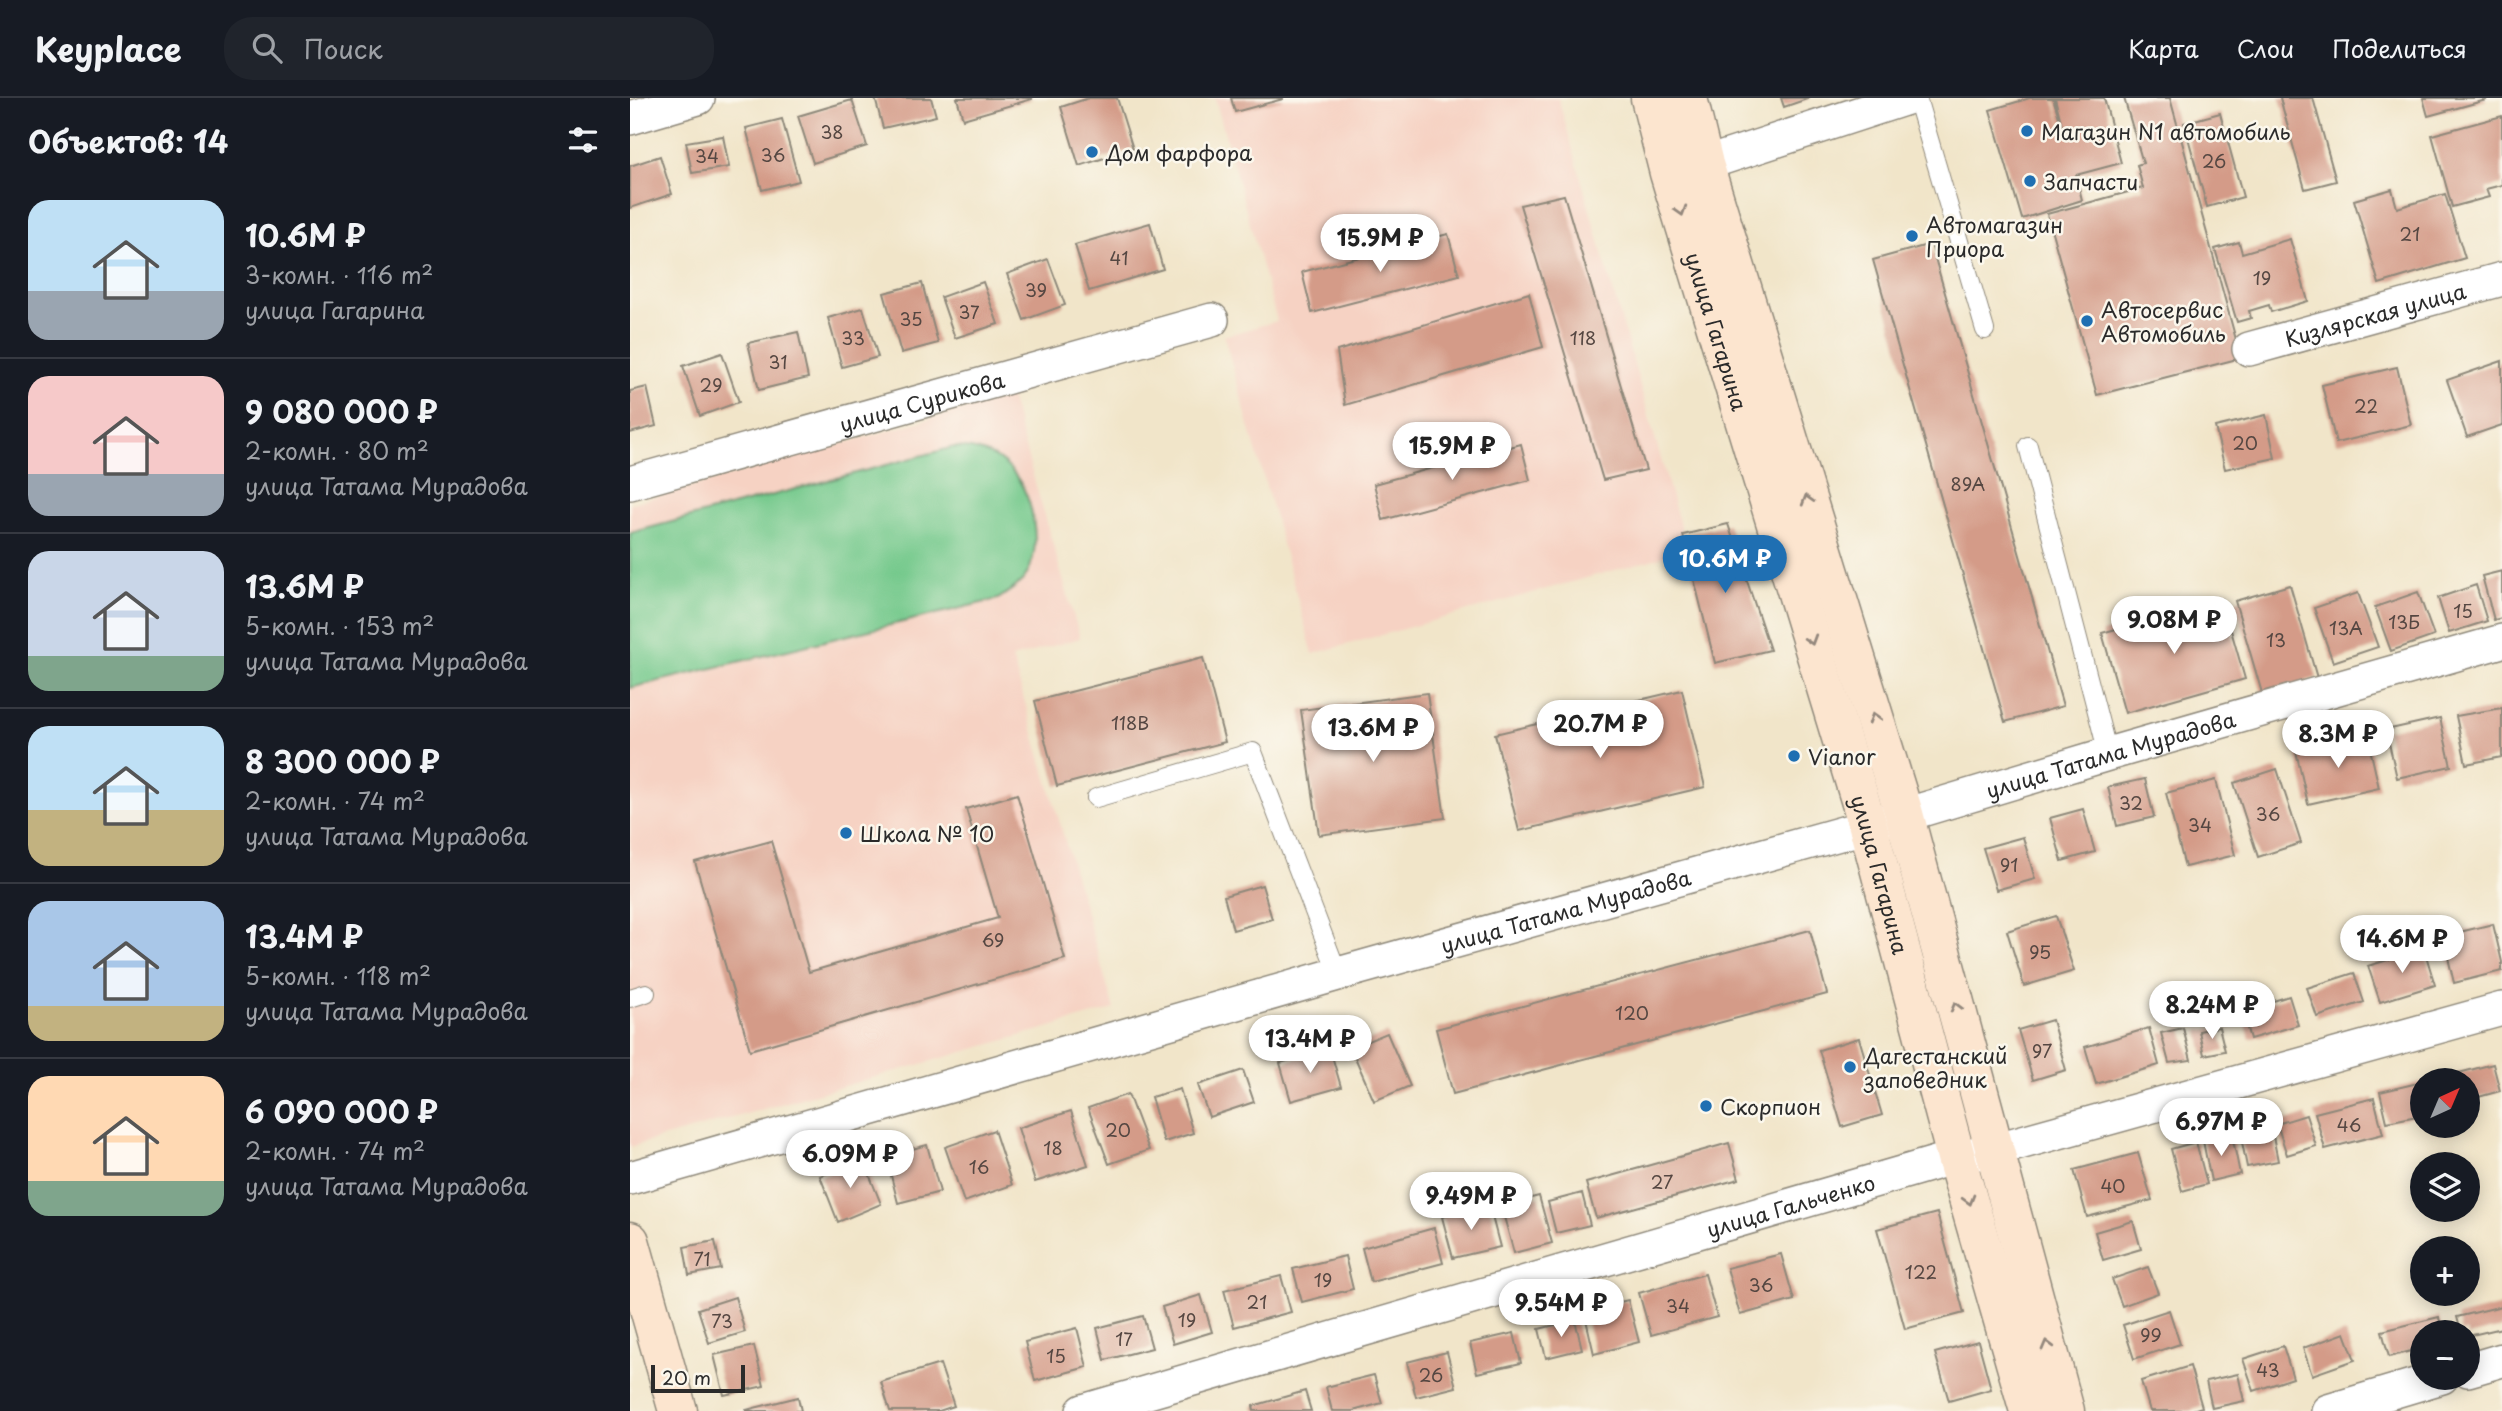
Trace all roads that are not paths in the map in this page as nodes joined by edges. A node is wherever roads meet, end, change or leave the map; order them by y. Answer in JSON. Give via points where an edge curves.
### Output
{"nodes":[{"id":1,"x":698,"y":98,"type":"edge"},
{"id":2,"x":1650,"y":98,"type":"edge"},
{"id":3,"x":1688,"y":98,"type":"edge"},
{"id":4,"x":1907,"y":98,"type":"edge"},
{"id":5,"x":1917,"y":98,"type":"edge"},
{"id":6,"x":630,"y":118,"type":"edge"},
{"id":7,"x":1687,"y":169,"type":"junction"},
{"id":8,"x":2502,"y":279,"type":"edge"},
{"id":9,"x":1212,"y":320,"type":"dead end"},
{"id":10,"x":1985,"y":330,"type":"dead end"},
{"id":11,"x":2249,"y":349,"type":"dead end"},
{"id":12,"x":2028,"y":446,"type":"dead end"},
{"id":13,"x":630,"y":483,"type":"edge"},
{"id":14,"x":2502,"y":641,"type":"edge"},
{"id":15,"x":2108,"y":754,"type":"junction"},
{"id":16,"x":1096,"y":798,"type":"dead end"},
{"id":17,"x":1904,"y":814,"type":"junction"},
{"id":18,"x":1868,"y":826,"type":"junction"},
{"id":19,"x":1338,"y":974,"type":"junction"},
{"id":20,"x":2502,"y":1009,"type":"edge"},
{"id":21,"x":1994,"y":1150,"type":"junction"},
{"id":22,"x":1956,"y":1157,"type":"junction"},
{"id":23,"x":630,"y":1178,"type":"edge"},
{"id":24,"x":630,"y":1241,"type":"edge"},
{"id":25,"x":2502,"y":1360,"type":"edge"},
{"id":26,"x":2480,"y":1366,"type":"edge"},
{"id":27,"x":2410,"y":1387,"type":"edge"},
{"id":28,"x":678,"y":1411,"type":"edge"},
{"id":29,"x":1083,"y":1411,"type":"edge"},
{"id":30,"x":2029,"y":1411,"type":"edge"},
{"id":31,"x":2065,"y":1411,"type":"edge"},
{"id":32,"x":2328,"y":1411,"type":"edge"}],
"edges":[{"from":1,"to":6,"type":"street"},
{"from":2,"to":7,"type":"main road","name":"улица Гагарина"},
{"from":3,"to":7,"type":"main road","name":"улица Гагарина"},
{"from":4,"to":7,"type":"street"},
{"from":5,"to":10,"type":"lane"},
{"from":17,"to":7,"type":"main road","name":"улица Гагарина","one_way":true},
{"from":7,"to":18,"type":"main road","name":"улица Гагарина","one_way":true},
{"from":8,"to":11,"type":"street","name":"Кизлярская улица"},
{"from":9,"to":13,"type":"street","name":"улица Сурикова"},
{"from":12,"to":15,"type":"lane"},
{"from":14,"to":15,"type":"street","name":"улица Татама Мурадова"},
{"from":15,"to":17,"type":"street","name":"улица Татама Мурадова"},
{"from":16,"to":19,"type":"lane","via":[[1253,752]]},
{"from":17,"to":18,"type":"street","name":"улица Татама Мурадова"},
{"from":21,"to":17,"type":"main road","name":"улица Гагарина","one_way":true},
{"from":18,"to":19,"type":"street","name":"улица Татама Мурадова"},
{"from":18,"to":22,"type":"main road","name":"улица Гагарина"},
{"from":19,"to":23,"type":"street","name":"улица Татама Мурадова"},
{"from":20,"to":21,"type":"street","name":"улица Гальченко"},
{"from":21,"to":22,"type":"street","name":"улица Гальченко"},
{"from":31,"to":21,"type":"main road","name":"улица Гагарина","one_way":true},
{"from":22,"to":29,"type":"street","name":"улица Гальченко"},
{"from":22,"to":30,"type":"main road","name":"улица Гагарина","one_way":true},
{"from":24,"to":28,"type":"main road"},
{"from":25,"to":26,"type":"street"},
{"from":27,"to":32,"type":"street"}]}
